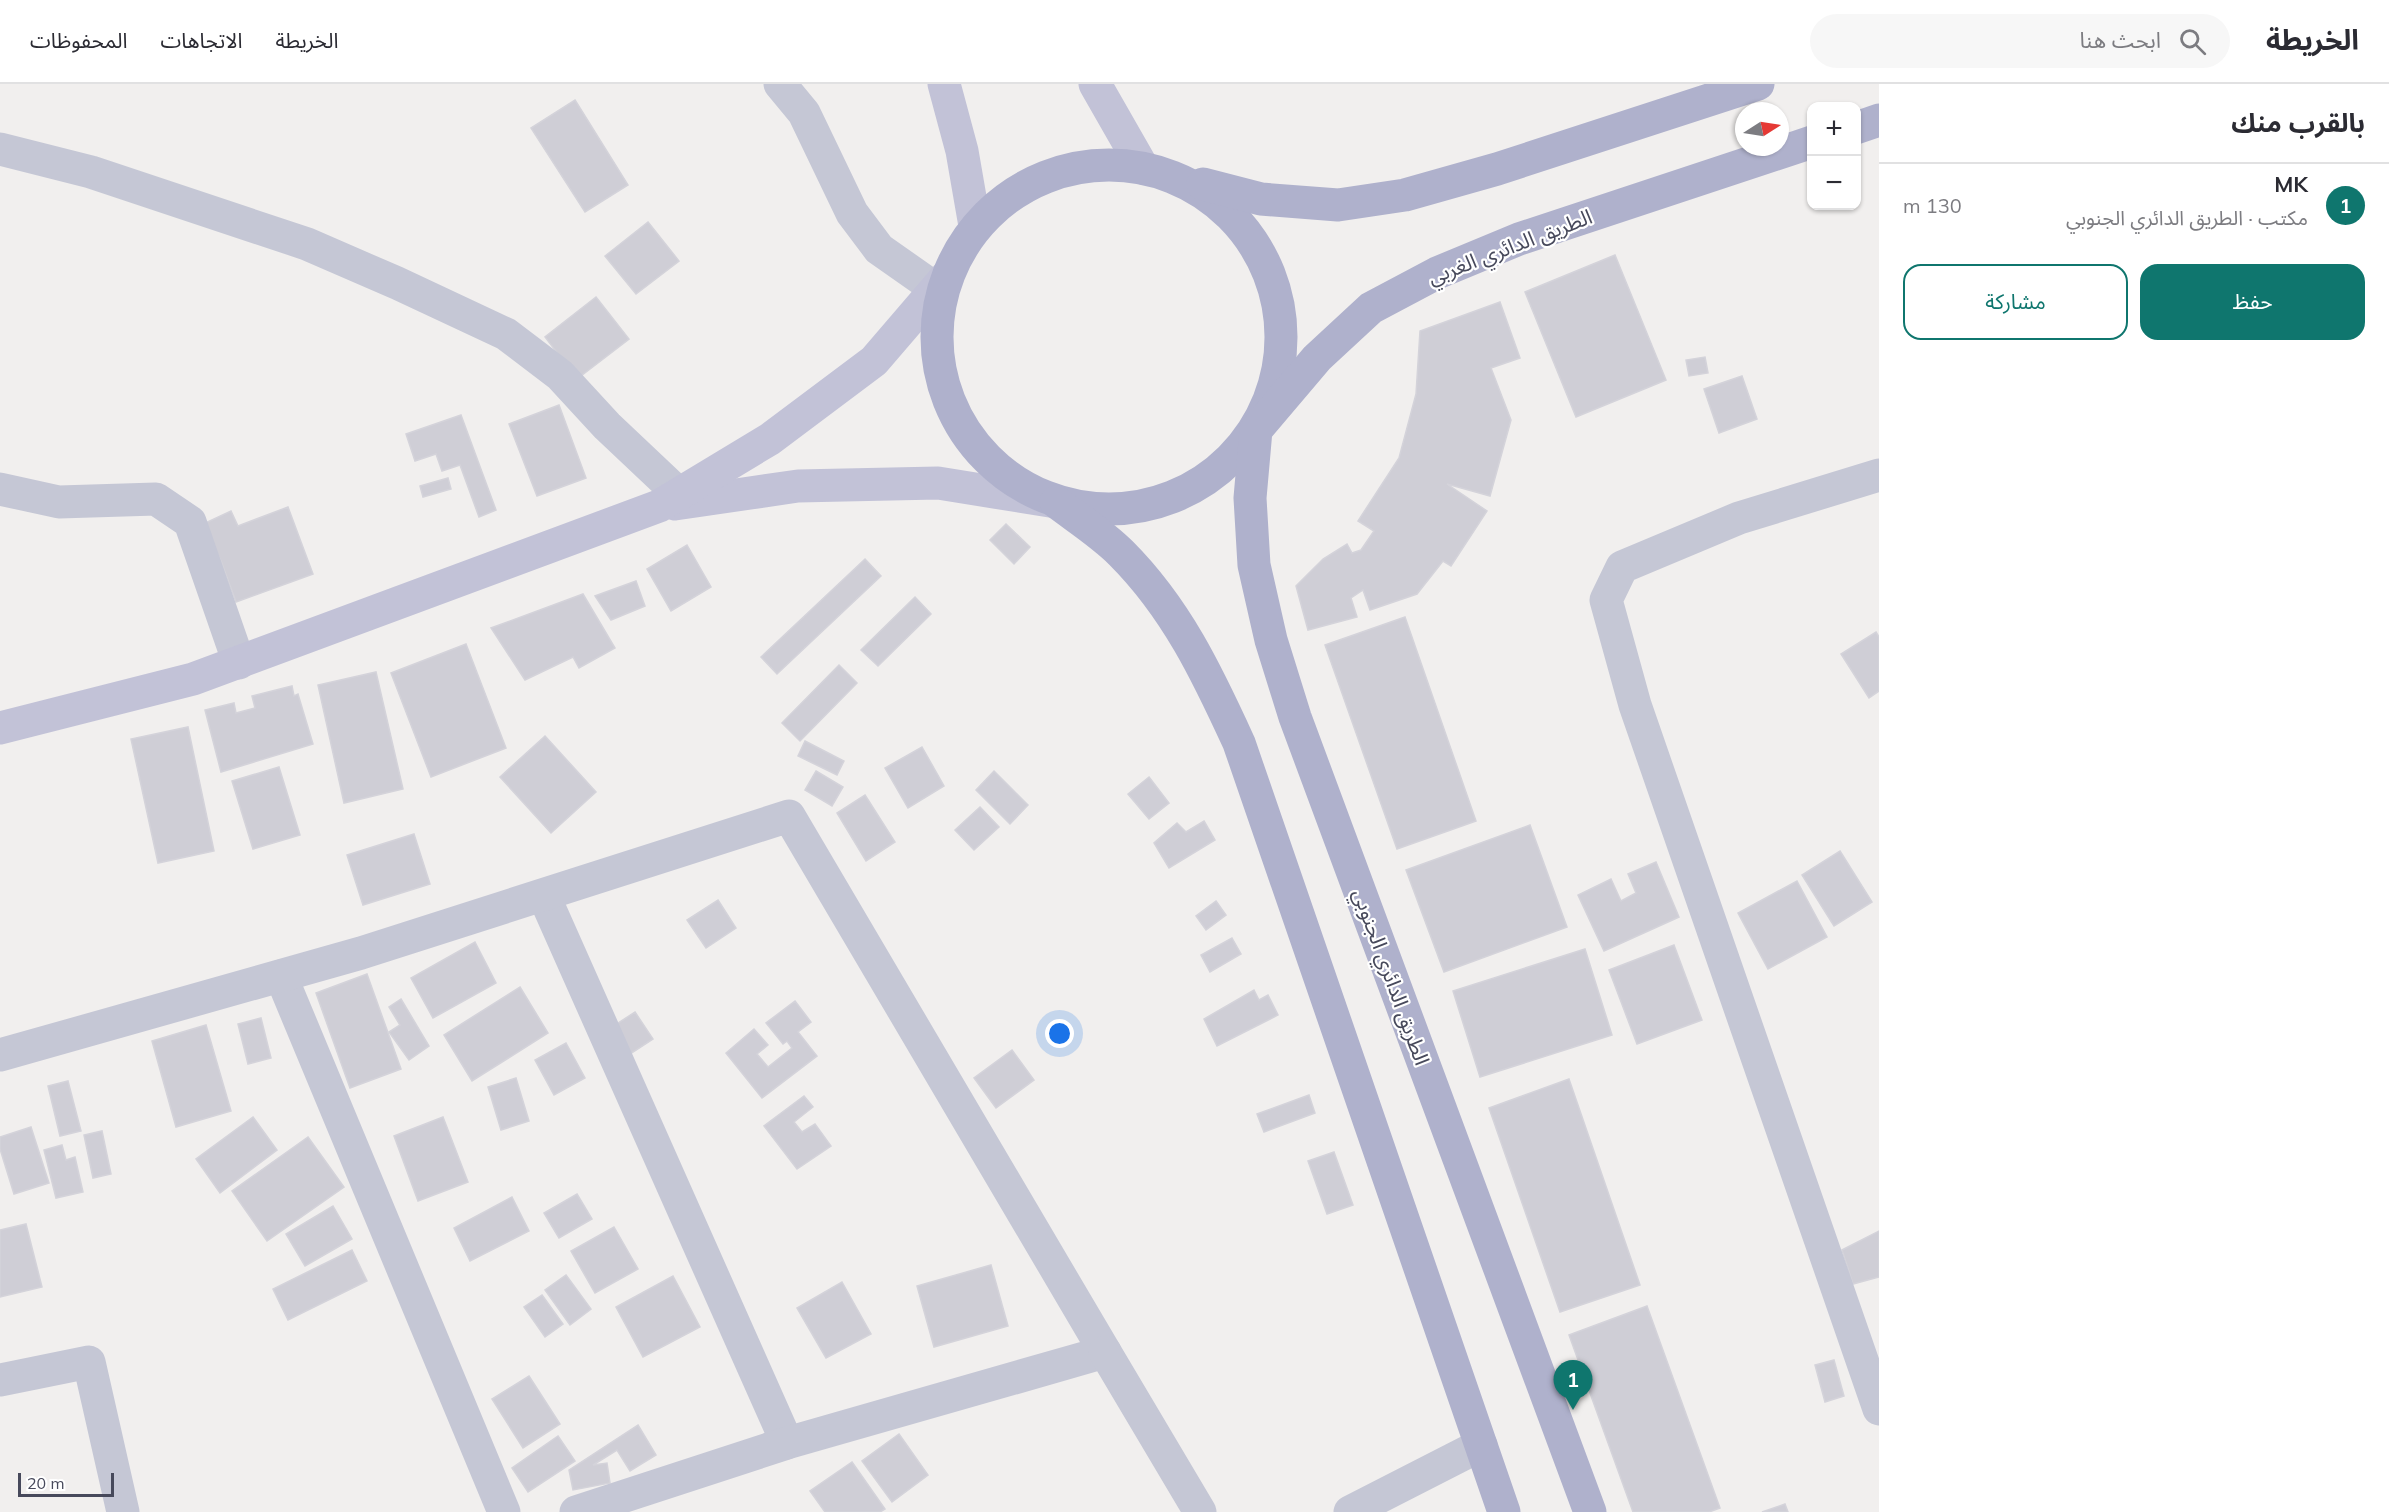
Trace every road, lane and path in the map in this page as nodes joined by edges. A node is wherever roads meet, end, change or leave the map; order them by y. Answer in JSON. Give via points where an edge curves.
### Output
{"nodes":[{"id":1,"x":780,"y":84,"type":"edge"},
{"id":2,"x":944,"y":84,"type":"edge"},
{"id":3,"x":1095,"y":84,"type":"edge"},
{"id":4,"x":1758,"y":84,"type":"edge"},
{"id":5,"x":1879,"y":120,"type":"edge"},
{"id":6,"x":1861,"y":127,"type":"edge"},
{"id":7,"x":1807,"y":144,"type":"edge"},
{"id":8,"x":0,"y":149,"type":"edge"},
{"id":9,"x":1143,"y":168,"type":"junction"},
{"id":10,"x":1181,"y":178,"type":"junction"},
{"id":11,"x":975,"y":226,"type":"junction"},
{"id":12,"x":941,"y":283,"type":"junction"},
{"id":13,"x":1256,"y":430,"type":"junction"},
{"id":14,"x":1879,"y":476,"type":"edge"},
{"id":15,"x":0,"y":489,"type":"edge"},
{"id":16,"x":669,"y":500,"type":"junction"},
{"id":17,"x":1056,"y":502,"type":"junction"},
{"id":18,"x":239,"y":663,"type":"junction"},
{"id":19,"x":0,"y":728,"type":"edge"},
{"id":20,"x":544,"y":896,"type":"junction"},
{"id":21,"x":281,"y":976,"type":"junction"},
{"id":22,"x":0,"y":1055,"type":"edge"},
{"id":23,"x":1105,"y":1352,"type":"junction"},
{"id":24,"x":0,"y":1380,"type":"edge"},
{"id":25,"x":1879,"y":1409,"type":"edge"},
{"id":26,"x":787,"y":1443,"type":"junction"},
{"id":27,"x":1481,"y":1445,"type":"junction"},
{"id":28,"x":123,"y":1512,"type":"edge"},
{"id":29,"x":504,"y":1512,"type":"edge"},
{"id":30,"x":576,"y":1512,"type":"edge"},
{"id":31,"x":1200,"y":1512,"type":"edge"},
{"id":32,"x":1350,"y":1512,"type":"edge"},
{"id":33,"x":1504,"y":1512,"type":"edge"},
{"id":34,"x":1590,"y":1512,"type":"edge"}],
"edges":[{"from":1,"to":12,"type":"street","via":[[804,113],[852,213],[879,249]]},
{"from":2,"to":11,"type":"street","via":[[962,151]]},
{"from":3,"to":9,"type":"street"},
{"from":4,"to":10,"type":"main road","via":[[1405,195],[1338,205],[1294,202],[1261,199]]},
{"from":5,"to":6,"type":"main road"},
{"from":7,"to":13,"type":"main road","name":"الطريق الدائري الغربي","via":[[1519,239],[1437,273],[1371,308],[1317,358]]},
{"from":8,"to":16,"type":"street","via":[[91,172],[307,244],[506,334],[560,375]]},
{"from":9,"to":10,"type":"main road"},
{"from":9,"to":11,"type":"main road","via":[[1126,164],[1070,167],[1018,189]]},
{"from":10,"to":13,"type":"main road","via":[[1230,212],[1264,260],[1281,316],[1278,375]]},
{"from":11,"to":12,"type":"main road"},
{"from":12,"to":16,"type":"street","via":[[874,361],[770,439]]},
{"from":12,"to":17,"type":"main road","via":[[936,331],[944,386],[968,436],[1006,476]]},
{"from":13,"to":17,"type":"main road","name":"الطريق الدائري الغربي","via":[[1218,472],[1168,500],[1112,510]]},
{"from":13,"to":34,"type":"main road","name":"الطريق الدائري الجنوبي","via":[[1250,498],[1254,565],[1274,651],[1303,739]]},
{"from":14,"to":25,"type":"street","via":[[1739,518],[1622,567],[1606,600],[1635,705]]},
{"from":15,"to":18,"type":"street","via":[[59,502],[156,499],[190,522]]},
{"from":16,"to":17,"type":"street","via":[[798,486],[938,483]]},
{"from":16,"to":18,"type":"street"},
{"from":17,"to":27,"type":"main road","via":[[1120,552],[1166,604],[1206,669],[1239,743]]},
{"from":18,"to":19,"type":"street","via":[[193,679]]},
{"from":20,"to":21,"type":"street"},
{"from":20,"to":23,"type":"street","via":[[789,816]]},
{"from":20,"to":26,"type":"street"},
{"from":21,"to":22,"type":"street"},
{"from":21,"to":29,"type":"street"},
{"from":23,"to":26,"type":"street"},
{"from":23,"to":31,"type":"street"},
{"from":24,"to":28,"type":"street","via":[[89,1362]]},
{"from":26,"to":30,"type":"street"},
{"from":27,"to":32,"type":"street"},
{"from":27,"to":33,"type":"main road"}]}
